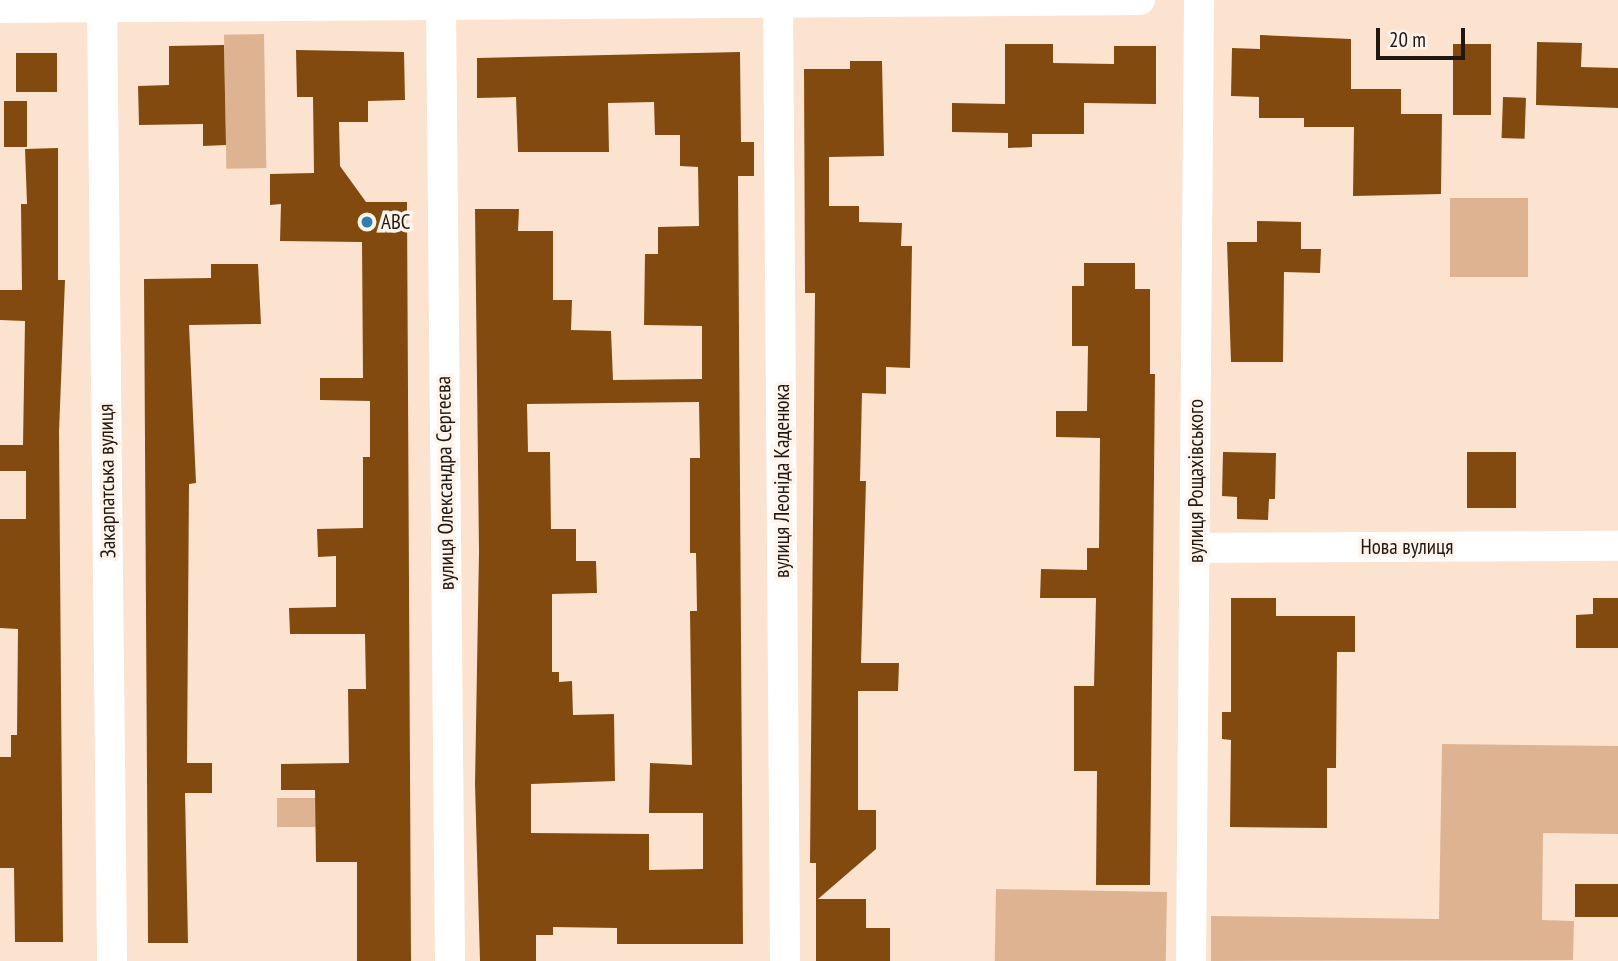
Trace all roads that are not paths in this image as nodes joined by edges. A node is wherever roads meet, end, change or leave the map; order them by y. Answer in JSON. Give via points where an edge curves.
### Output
{"nodes":[{"id":1,"x":1140,"y":0,"type":"edge"},
{"id":2,"x":1199,"y":0,"type":"edge"},
{"id":3,"x":778,"y":2,"type":"edge"},
{"id":4,"x":102,"y":4,"type":"edge"},
{"id":5,"x":441,"y":6,"type":"junction"},
{"id":6,"x":0,"y":8,"type":"edge"},
{"id":7,"x":1618,"y":546,"type":"edge"},
{"id":8,"x":1196,"y":548,"type":"junction"},
{"id":9,"x":112,"y":961,"type":"edge"},
{"id":10,"x":450,"y":961,"type":"edge"},
{"id":11,"x":785,"y":961,"type":"edge"},
{"id":12,"x":1191,"y":961,"type":"edge"}],
"edges":[{"from":1,"to":3,"type":"street"},
{"from":2,"to":8,"type":"street","name":"вулиця Рощахівського"},
{"from":3,"to":5,"type":"street"},
{"from":3,"to":11,"type":"street","name":"вулиця Леоніда Каденюка"},
{"from":4,"to":5,"type":"street"},
{"from":4,"to":6,"type":"street"},
{"from":4,"to":9,"type":"street","name":"Закарпатська вулиця"},
{"from":5,"to":10,"type":"street","name":"вулиця Олександра Сергеєва"},
{"from":7,"to":8,"type":"street","name":"Нова вулиця"},
{"from":8,"to":12,"type":"street","name":"вулиця Рощахівського"}]}
